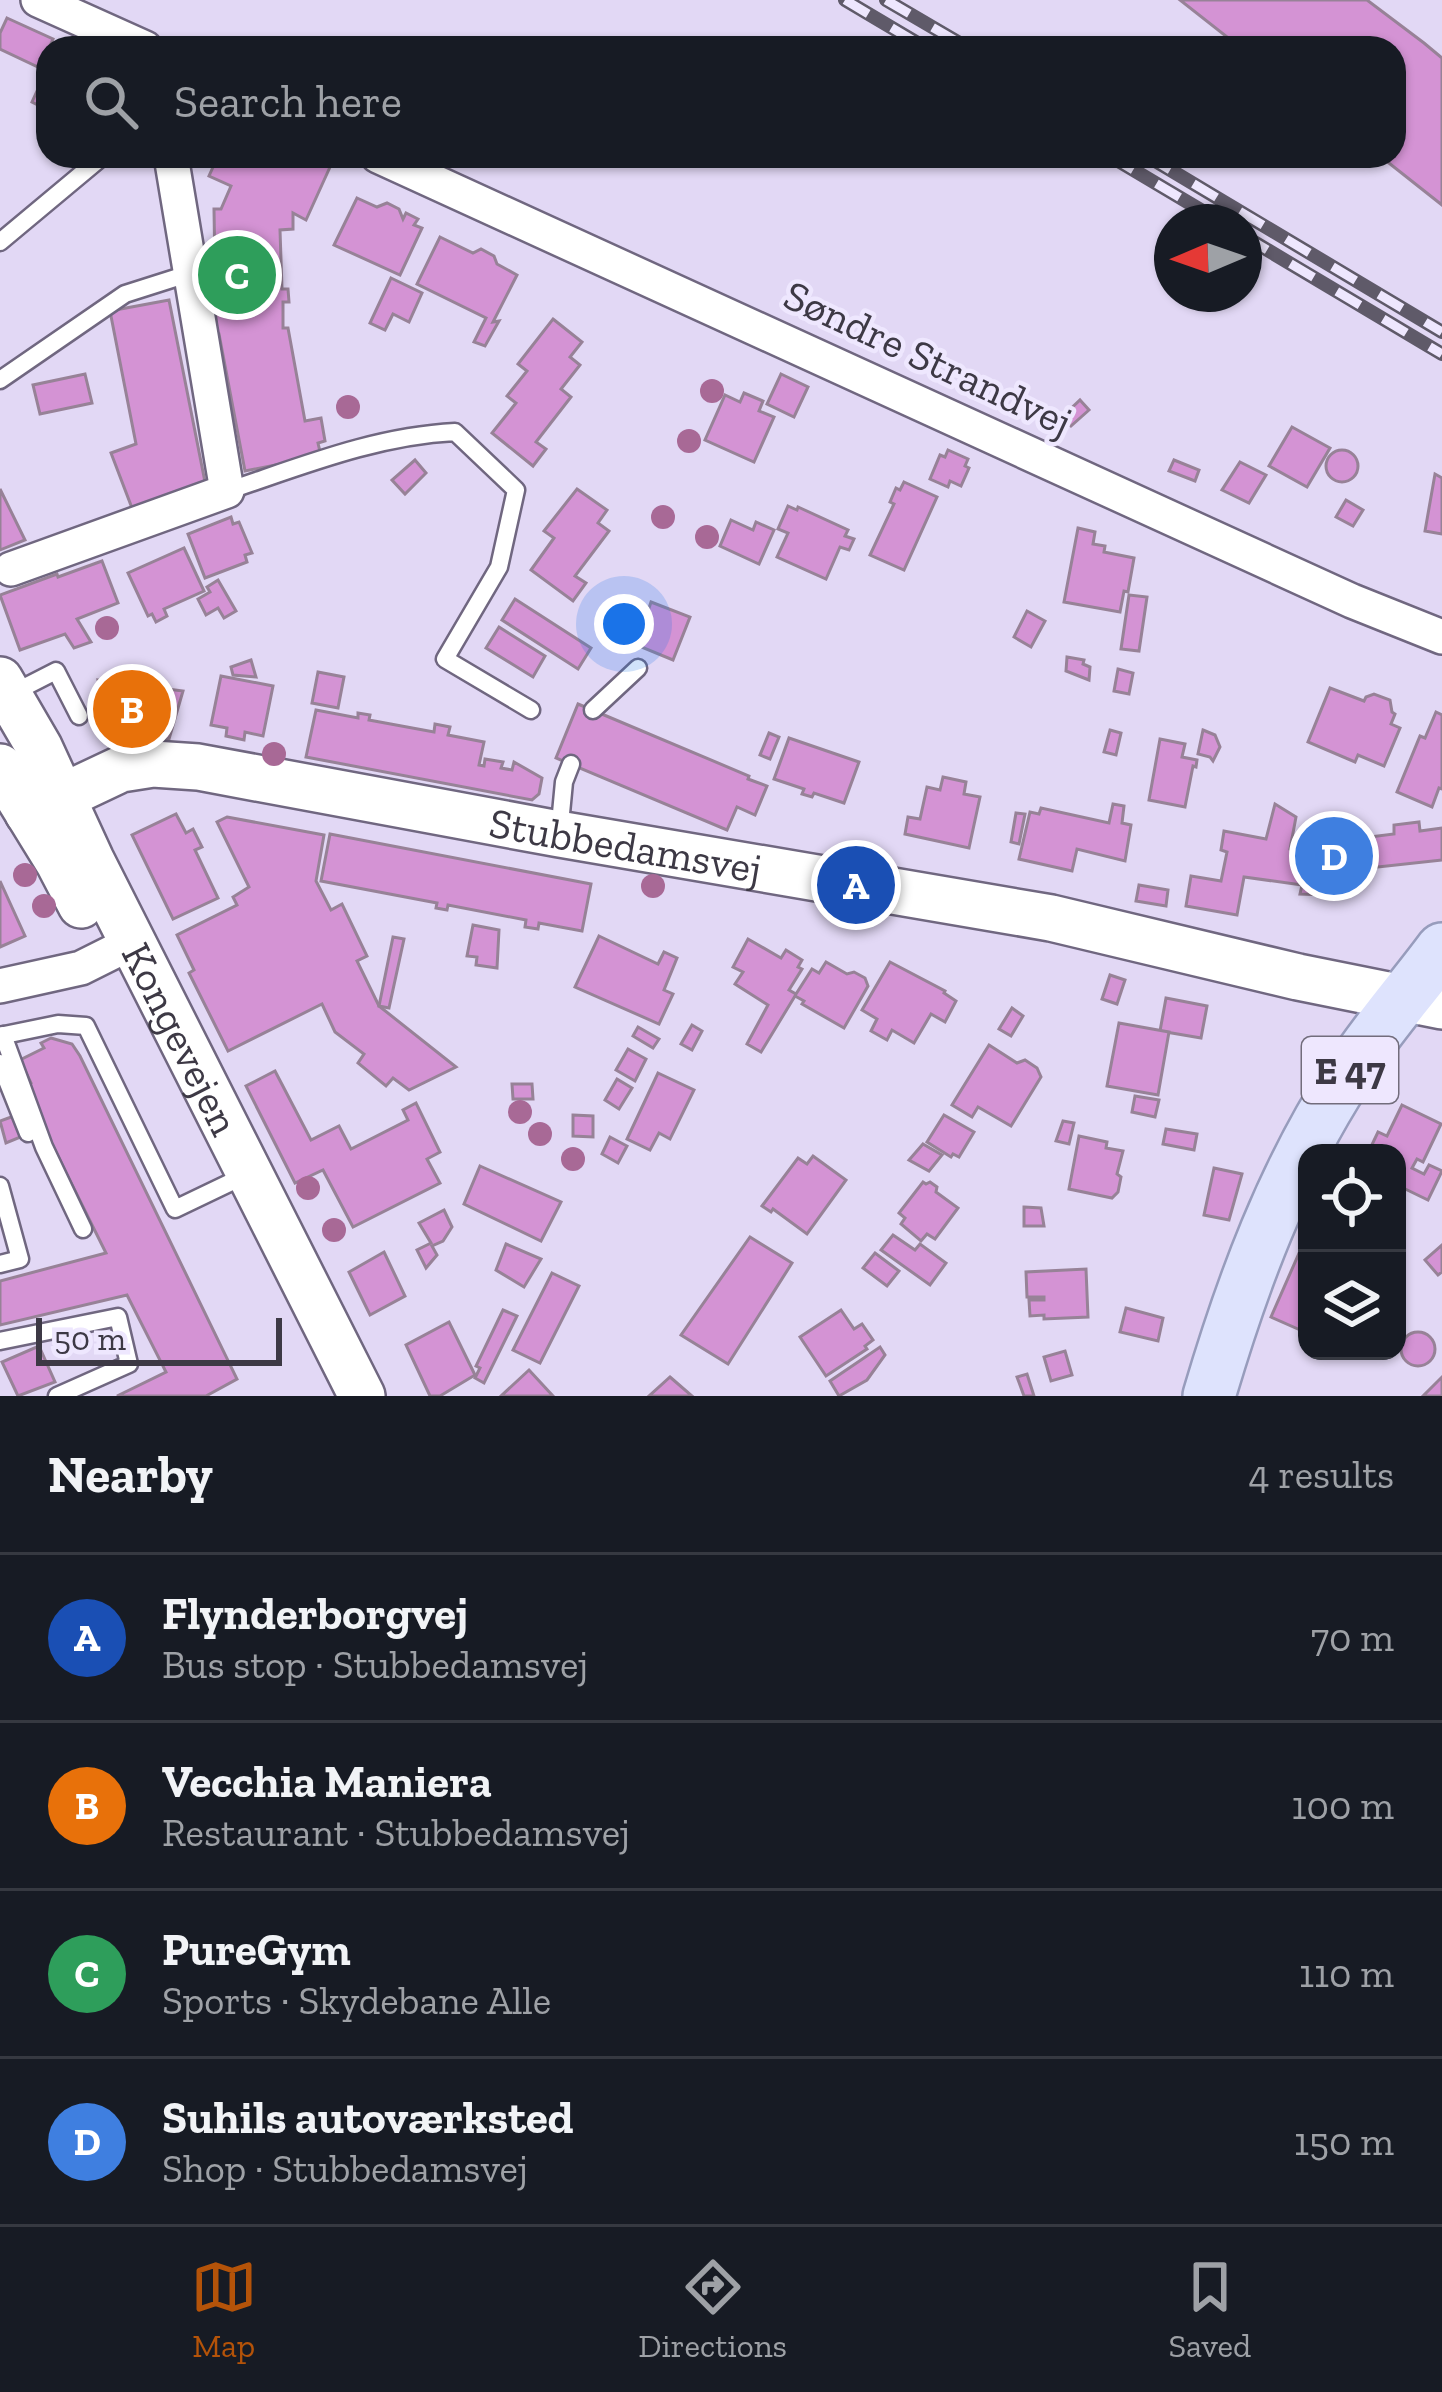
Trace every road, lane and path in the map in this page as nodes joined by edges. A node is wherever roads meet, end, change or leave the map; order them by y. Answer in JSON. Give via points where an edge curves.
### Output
{"nodes":[{"id":1,"x":38,"y":0,"type":"edge"},
{"id":2,"x":118,"y":36,"type":"edge"},
{"id":3,"x":89,"y":168,"type":"edge"},
{"id":4,"x":173,"y":168,"type":"edge"},
{"id":5,"x":404,"y":168,"type":"edge"},
{"id":6,"x":0,"y":242,"type":"edge"},
{"id":7,"x":190,"y":273,"type":"junction"},
{"id":8,"x":0,"y":380,"type":"edge"},
{"id":9,"x":227,"y":490,"type":"junction"},
{"id":10,"x":11,"y":569,"type":"dead end"},
{"id":11,"x":1442,"y":637,"type":"edge"},
{"id":12,"x":638,"y":668,"type":"dead end"},
{"id":13,"x":5,"y":687,"type":"edge"},
{"id":14,"x":531,"y":710,"type":"dead end"},
{"id":15,"x":593,"y":710,"type":"dead end"},
{"id":16,"x":79,"y":716,"type":"dead end"},
{"id":17,"x":571,"y":764,"type":"dead end"},
{"id":18,"x":0,"y":767,"type":"edge"},
{"id":19,"x":45,"y":805,"type":"junction"},
{"id":20,"x":559,"y":834,"type":"junction"},
{"id":21,"x":119,"y":948,"type":"junction"},
{"id":22,"x":1442,"y":950,"type":"edge"},
{"id":23,"x":0,"y":986,"type":"edge"},
{"id":24,"x":1424,"y":1002,"type":"edge"},
{"id":25,"x":1,"y":1035,"type":"edge"},
{"id":26,"x":0,"y":1063,"type":"edge"},
{"id":27,"x":28,"y":1133,"type":"dead end"},
{"id":28,"x":236,"y":1179,"type":"junction"},
{"id":29,"x":0,"y":1186,"type":"edge"},
{"id":30,"x":83,"y":1229,"type":"dead end"},
{"id":31,"x":0,"y":1264,"type":"edge"},
{"id":32,"x":0,"y":1341,"type":"edge"},
{"id":33,"x":344,"y":1393,"type":"edge"},
{"id":34,"x":57,"y":1396,"type":"edge"},
{"id":35,"x":1209,"y":1396,"type":"edge"}],
"edges":[{"from":1,"to":2,"type":"street"},
{"from":3,"to":6,"type":"lane"},
{"from":4,"to":7,"type":"street"},
{"from":5,"to":11,"type":"street","name":"Søndre Strandvej"},
{"from":7,"to":8,"type":"lane","via":[[125,294]]},
{"from":7,"to":9,"type":"street"},
{"from":9,"to":10,"type":"street"},
{"from":9,"to":14,"type":"lane","via":[[375,442],[455,432],[517,490],[500,567],[445,659]]},
{"from":12,"to":15,"type":"lane"},
{"from":13,"to":16,"type":"lane","via":[[56,671]]},
{"from":13,"to":19,"type":"street","name":"Kongevejen"},
{"from":17,"to":20,"type":"lane"},
{"from":18,"to":19,"type":"street","name":"Kongevejen"},
{"from":19,"to":20,"type":"street","name":"Stubbedamsvej","via":[[121,769],[153,764]]},
{"from":19,"to":21,"type":"street","name":"Kongevejen"},
{"from":20,"to":24,"type":"street","name":"Stubbedamsvej","via":[[1051,918]]},
{"from":21,"to":23,"type":"street","via":[[81,968]]},
{"from":21,"to":28,"type":"street","name":"Kongevejen"},
{"from":22,"to":24,"type":"main road","number":"E 47"},
{"from":24,"to":35,"type":"main road","number":"E 47","via":[[1348,1073],[1284,1190]]},
{"from":25,"to":28,"type":"lane","via":[[86,1026],[176,1209]]},
{"from":25,"to":30,"type":"lane"},
{"from":26,"to":27,"type":"lane"},
{"from":28,"to":33,"type":"street","name":"Kongevejen"},
{"from":29,"to":31,"type":"lane","via":[[20,1259]]},
{"from":32,"to":34,"type":"lane","via":[[118,1317],[129,1364]]}]}
